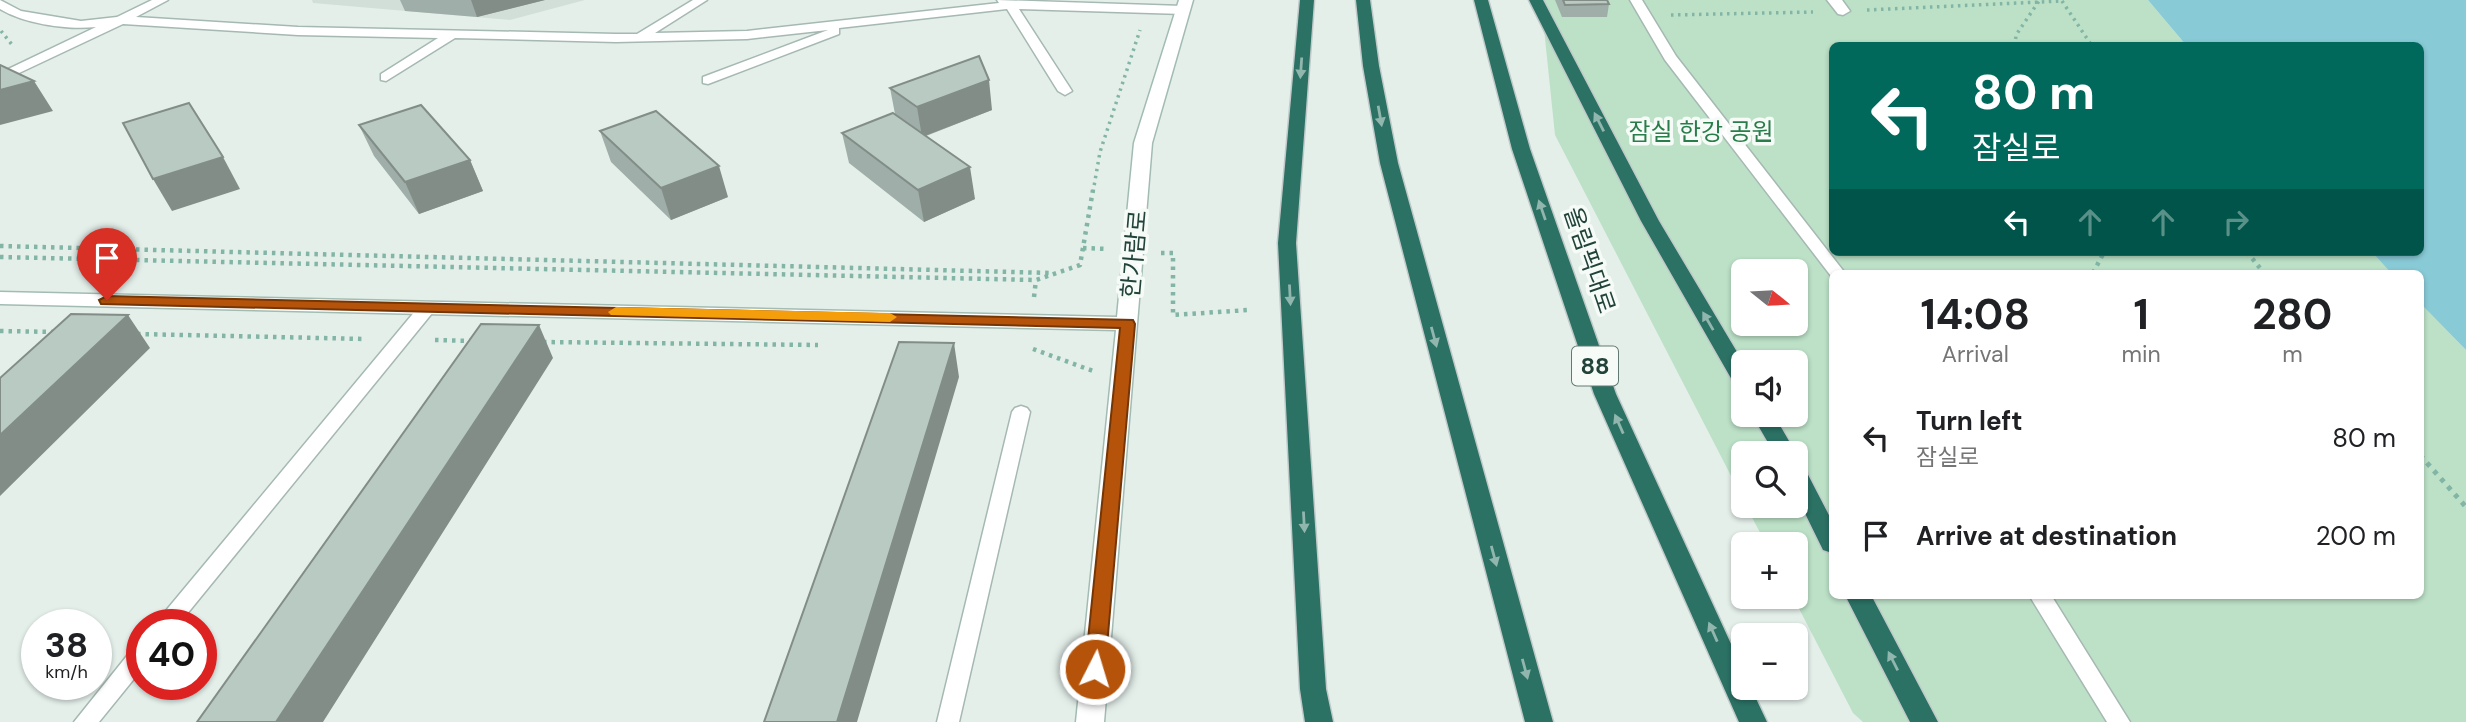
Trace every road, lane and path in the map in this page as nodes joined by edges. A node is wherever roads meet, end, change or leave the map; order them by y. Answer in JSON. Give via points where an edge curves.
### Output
{"nodes":[{"id":1,"x":162,"y":0,"type":"edge"},
{"id":2,"x":701,"y":0,"type":"edge"},
{"id":3,"x":1307,"y":0,"type":"edge"},
{"id":4,"x":1363,"y":0,"type":"edge"},
{"id":5,"x":1481,"y":0,"type":"edge"},
{"id":6,"x":1536,"y":0,"type":"edge"},
{"id":7,"x":1636,"y":0,"type":"edge"},
{"id":8,"x":2035,"y":0,"type":"edge"},
{"id":9,"x":2061,"y":0,"type":"edge"},
{"id":10,"x":1007,"y":2,"type":"edge"},
{"id":11,"x":0,"y":4,"type":"edge"},
{"id":12,"x":1184,"y":5,"type":"edge"},
{"id":13,"x":1147,"y":9,"type":"junction"},
{"id":14,"x":122,"y":20,"type":"junction"},
{"id":15,"x":863,"y":21,"type":"junction"},
{"id":16,"x":0,"y":30,"type":"edge"},
{"id":17,"x":450,"y":36,"type":"junction"},
{"id":18,"x":640,"y":37,"type":"junction"},
{"id":19,"x":2015,"y":42,"type":"edge"},
{"id":20,"x":2089,"y":42,"type":"edge"},
{"id":21,"x":18,"y":52,"type":"dead end"},
{"id":22,"x":0,"y":78,"type":"edge"},
{"id":23,"x":386,"y":78,"type":"dead end"},
{"id":24,"x":708,"y":80,"type":"dead end"},
{"id":25,"x":1065,"y":91,"type":"dead end"},
{"id":26,"x":0,"y":246,"type":"edge"},
{"id":27,"x":1174,"y":253,"type":"dead end"},
{"id":28,"x":2250,"y":256,"type":"edge"},
{"id":29,"x":0,"y":257,"type":"edge"},
{"id":30,"x":1834,"y":270,"type":"edge"},
{"id":31,"x":2262,"y":270,"type":"edge"},
{"id":32,"x":1056,"y":273,"type":"junction"},
{"id":33,"x":0,"y":298,"type":"edge"},
{"id":34,"x":427,"y":308,"type":"junction"},
{"id":35,"x":1248,"y":310,"type":"dead end"},
{"id":36,"x":1128,"y":324,"type":"junction"},
{"id":37,"x":0,"y":331,"type":"edge"},
{"id":38,"x":69,"y":332,"type":"edge"},
{"id":39,"x":124,"y":334,"type":"edge"},
{"id":40,"x":400,"y":340,"type":"junction"},
{"id":41,"x":484,"y":341,"type":"edge"},
{"id":42,"x":540,"y":342,"type":"edge"},
{"id":43,"x":819,"y":345,"type":"dead end"},
{"id":44,"x":1029,"y":347,"type":"dead end"},
{"id":45,"x":1731,"y":359,"type":"edge"},
{"id":46,"x":1096,"y":372,"type":"dead end"},
{"id":47,"x":1021,"y":412,"type":"dead end"},
{"id":48,"x":2424,"y":459,"type":"edge"},
{"id":49,"x":1808,"y":497,"type":"edge"},
{"id":50,"x":2466,"y":506,"type":"edge"},
{"id":51,"x":1829,"y":538,"type":"edge"},
{"id":52,"x":1860,"y":599,"type":"edge"},
{"id":53,"x":2042,"y":599,"type":"edge"},
{"id":54,"x":178,"y":609,"type":"edge"},
{"id":55,"x":126,"y":672,"type":"edge"},
{"id":56,"x":1752,"y":719,"type":"edge"},
{"id":57,"x":85,"y":722,"type":"edge"},
{"id":58,"x":948,"y":722,"type":"edge"},
{"id":59,"x":1090,"y":722,"type":"edge"},
{"id":60,"x":1319,"y":722,"type":"edge"},
{"id":61,"x":1539,"y":722,"type":"edge"},
{"id":62,"x":1924,"y":722,"type":"edge"},
{"id":63,"x":2119,"y":722,"type":"edge"}],
"edges":[{"from":1,"to":14,"type":"lane"},
{"from":2,"to":18,"type":"lane"},
{"from":3,"to":60,"type":"highway","one_way":true,"via":[[1287,243],[1313,688]]},
{"from":4,"to":61,"type":"highway","one_way":true,"via":[[1389,163]]},
{"from":56,"to":5,"type":"highway","name":"올림픽대로","number":"88","one_way":true,"via":[[1605,394],[1521,149]]},
{"from":45,"to":6,"type":"highway","one_way":true,"via":[[1650,221]]},
{"from":7,"to":30,"type":"lane","via":[[1670,57]]},
{"from":8,"to":19,"type":"path","via":[[2041,2]]},
{"from":9,"to":20,"type":"path"},
{"from":10,"to":13,"type":"lane"},
{"from":10,"to":15,"type":"lane"},
{"from":10,"to":25,"type":"lane"},
{"from":11,"to":14,"type":"lane","via":[[17,14],[81,25]]},
{"from":12,"to":13,"type":"lane"},
{"from":12,"to":36,"type":"street","name":"한가람로","via":[[1143,143]]},
{"from":13,"to":32,"type":"path","via":[[1100,152],[1080,265]]},
{"from":14,"to":17,"type":"lane"},
{"from":14,"to":22,"type":"lane"},
{"from":15,"to":18,"type":"lane","via":[[747,35]]},
{"from":15,"to":24,"type":"lane"},
{"from":16,"to":21,"type":"path"},
{"from":17,"to":18,"type":"lane"},
{"from":17,"to":23,"type":"lane"},
{"from":26,"to":32,"type":"path"},
{"from":27,"to":35,"type":"path","via":[[1173,315]]},
{"from":28,"to":31,"type":"path"},
{"from":29,"to":32,"type":"path","via":[[1035,280]]},
{"from":33,"to":34,"type":"street"},
{"from":34,"to":36,"type":"street"},
{"from":34,"to":40,"type":"lane"},
{"from":36,"to":59,"type":"street","name":"한가람로"},
{"from":37,"to":38,"type":"path"},
{"from":39,"to":40,"type":"path"},
{"from":40,"to":41,"type":"path"},
{"from":40,"to":54,"type":"lane"},
{"from":42,"to":43,"type":"path"},
{"from":44,"to":46,"type":"path"},
{"from":47,"to":58,"type":"lane"},
{"from":48,"to":50,"type":"path"},
{"from":49,"to":51,"type":"highway"},
{"from":62,"to":52,"type":"highway","one_way":true},
{"from":53,"to":63,"type":"lane"},
{"from":55,"to":57,"type":"lane"}]}
